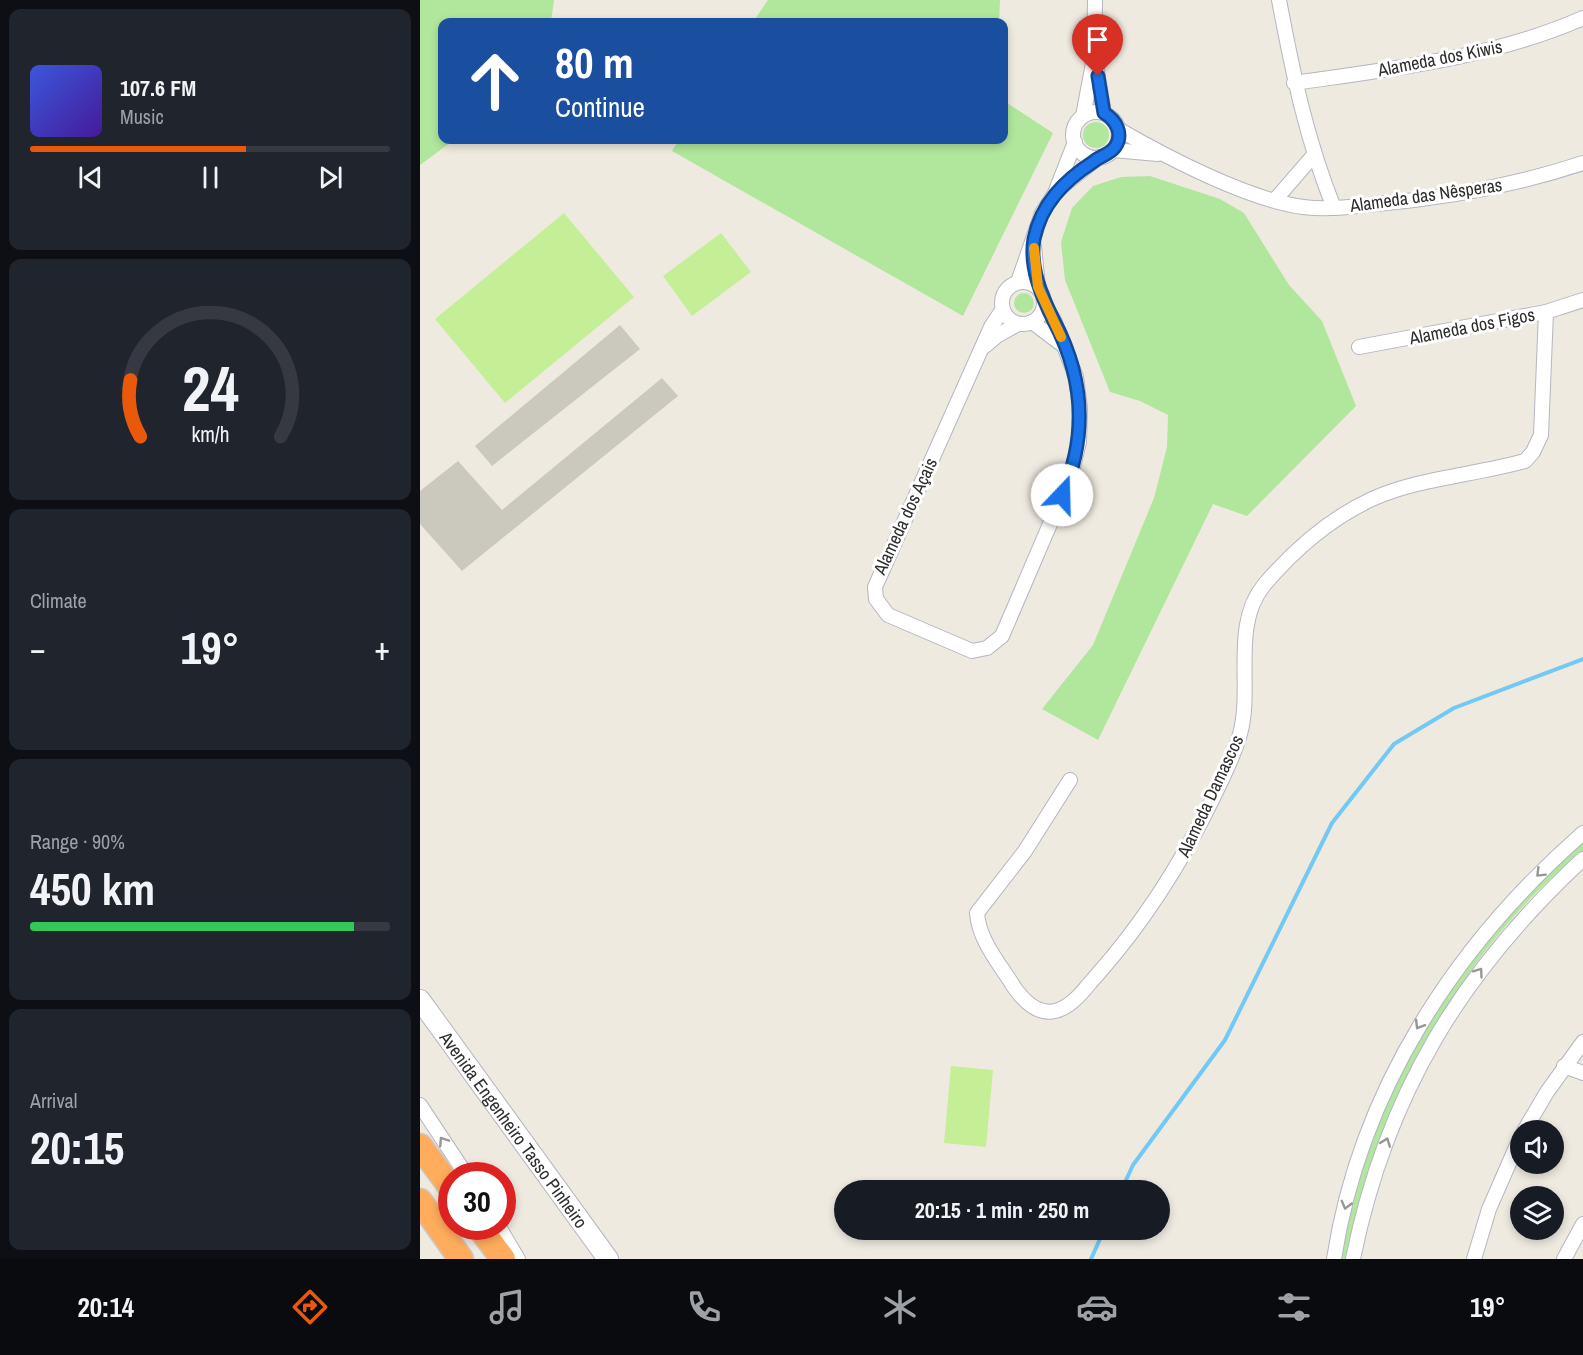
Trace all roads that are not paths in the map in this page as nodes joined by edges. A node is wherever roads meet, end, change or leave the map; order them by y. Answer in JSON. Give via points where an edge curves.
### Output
{"nodes":[{"id":1,"x":1095,"y":0,"type":"edge"},
{"id":2,"x":1279,"y":0,"type":"edge"},
{"id":3,"x":1583,"y":18,"type":"edge"},
{"id":4,"x":1094,"y":58,"type":"junction"},
{"id":5,"x":1294,"y":83,"type":"junction"},
{"id":6,"x":1104,"y":113,"type":"junction"},
{"id":7,"x":1083,"y":116,"type":"junction"},
{"id":8,"x":1118,"y":129,"type":"junction"},
{"id":9,"x":1075,"y":142,"type":"junction"},
{"id":10,"x":1113,"y":150,"type":"junction"},
{"id":11,"x":1169,"y":156,"type":"junction"},
{"id":12,"x":1313,"y":156,"type":"junction"},
{"id":13,"x":1099,"y":157,"type":"junction"},
{"id":14,"x":1583,"y":163,"type":"edge"},
{"id":15,"x":1055,"y":193,"type":"junction"},
{"id":16,"x":1275,"y":200,"type":"junction"},
{"id":17,"x":1334,"y":208,"type":"junction"},
{"id":18,"x":1034,"y":241,"type":"junction"},
{"id":19,"x":1018,"y":282,"type":"junction"},
{"id":20,"x":1038,"y":287,"type":"junction"},
{"id":21,"x":1583,"y":300,"type":"edge"},
{"id":22,"x":1045,"y":306,"type":"junction"},
{"id":23,"x":1003,"y":309,"type":"junction"},
{"id":24,"x":1546,"y":312,"type":"junction"},
{"id":25,"x":1025,"y":323,"type":"junction"},
{"id":26,"x":1066,"y":347,"type":"junction"},
{"id":27,"x":1359,"y":347,"type":"dead end"},
{"id":28,"x":981,"y":350,"type":"junction"},
{"id":29,"x":1070,"y":780,"type":"dead end"},
{"id":30,"x":1583,"y":833,"type":"edge"},
{"id":31,"x":1583,"y":859,"type":"edge"},
{"id":32,"x":420,"y":999,"type":"edge"},
{"id":33,"x":1583,"y":1042,"type":"edge"},
{"id":34,"x":1564,"y":1066,"type":"junction"},
{"id":35,"x":1583,"y":1073,"type":"edge"},
{"id":36,"x":420,"y":1105,"type":"edge"},
{"id":37,"x":1531,"y":1120,"type":"edge"},
{"id":38,"x":420,"y":1146,"type":"edge"},
{"id":39,"x":1510,"y":1160,"type":"edge"},
{"id":40,"x":458,"y":1162,"type":"edge"},
{"id":41,"x":438,"y":1170,"type":"edge"},
{"id":42,"x":420,"y":1201,"type":"edge"},
{"id":43,"x":420,"y":1217,"type":"edge"},
{"id":44,"x":1583,"y":1224,"type":"edge"},
{"id":45,"x":489,"y":1240,"type":"edge"},
{"id":46,"x":507,"y":1240,"type":"edge"},
{"id":47,"x":460,"y":1259,"type":"edge"},
{"id":48,"x":503,"y":1259,"type":"edge"},
{"id":49,"x":518,"y":1259,"type":"edge"},
{"id":50,"x":608,"y":1259,"type":"edge"},
{"id":51,"x":1334,"y":1259,"type":"edge"},
{"id":52,"x":1353,"y":1259,"type":"edge"},
{"id":53,"x":1474,"y":1259,"type":"edge"},
{"id":54,"x":1564,"y":1259,"type":"edge"}],
"edges":[{"from":1,"to":4,"type":"street"},
{"from":2,"to":5,"type":"street"},
{"from":3,"to":5,"type":"street","name":"Alameda dos Kiwis","via":[[1511,44],[1460,56]]},
{"from":4,"to":6,"type":"street"},
{"from":4,"to":7,"type":"street"},
{"from":5,"to":12,"type":"street"},
{"from":6,"to":7,"type":"street"},
{"from":6,"to":8,"type":"street"},
{"from":7,"to":9,"type":"street","via":[[1074,128]]},
{"from":8,"to":10,"type":"street"},
{"from":8,"to":11,"type":"street","name":"Alameda das Nêsperas"},
{"from":9,"to":13,"type":"street","via":[[1084,154]]},
{"from":9,"to":15,"type":"street"},
{"from":10,"to":11,"type":"street","name":"Alameda das Nêsperas"},
{"from":10,"to":13,"type":"street"},
{"from":11,"to":16,"type":"street","name":"Alameda das Nêsperas"},
{"from":12,"to":16,"type":"street"},
{"from":12,"to":17,"type":"street"},
{"from":13,"to":15,"type":"street"},
{"from":14,"to":17,"type":"street","name":"Alameda das Nêsperas","via":[[1514,183],[1408,202]]},
{"from":15,"to":18,"type":"street","via":[[1042,213]]},
{"from":16,"to":17,"type":"street","name":"Alameda das Nêsperas","via":[[1302,207]]},
{"from":18,"to":19,"type":"street"},
{"from":18,"to":20,"type":"street"},
{"from":19,"to":20,"type":"street"},
{"from":19,"to":23,"type":"street","via":[[1003,295]]},
{"from":20,"to":22,"type":"street"},
{"from":21,"to":24,"type":"street","name":"Alameda dos Figos"},
{"from":22,"to":25,"type":"street","via":[[1043,313]]},
{"from":22,"to":26,"type":"street"},
{"from":23,"to":25,"type":"street","via":[[1011,321]]},
{"from":23,"to":28,"type":"street"},
{"from":24,"to":27,"type":"street","name":"Alameda dos Figos"},
{"from":24,"to":29,"type":"street","name":"Alameda Damascos","via":[[1541,435],[1525,461],[1372,499],[1323,529],[1262,587],[1252,606],[1247,629],[1245,714],[1240,736],[1191,843],[1115,955],[1071,1004],[1052,1012],[1024,1001],[985,942],[977,913],[1031,842]]},
{"from":25,"to":26,"type":"street"},
{"from":25,"to":28,"type":"street","via":[[998,335]]},
{"from":26,"to":28,"type":"street","name":"Alameda dos Açais","via":[[1076,377],[1080,408],[1079,442],[1071,475],[1002,636],[987,648],[972,651],[888,615],[876,599],[874,587]]},
{"from":30,"to":51,"type":"street","one_way":true,"via":[[1491,923],[1417,1028],[1373,1118]]},
{"from":52,"to":31,"type":"street","one_way":true,"via":[[1377,1164],[1407,1090],[1433,1040],[1507,935]]},
{"from":32,"to":50,"type":"main road","name":"Avenida Engenheiro Tasso Pinheiro"},
{"from":33,"to":34,"type":"street"},
{"from":34,"to":35,"type":"street"},
{"from":34,"to":37,"type":"street"},
{"from":40,"to":36,"type":"street","one_way":true},
{"from":38,"to":41,"type":"highway"},
{"from":39,"to":53,"type":"street","via":[[1493,1198]]},
{"from":42,"to":47,"type":"highway"},
{"from":43,"to":47,"type":"highway"},
{"from":44,"to":54,"type":"street"},
{"from":45,"to":48,"type":"highway"},
{"from":46,"to":49,"type":"street"}]}
